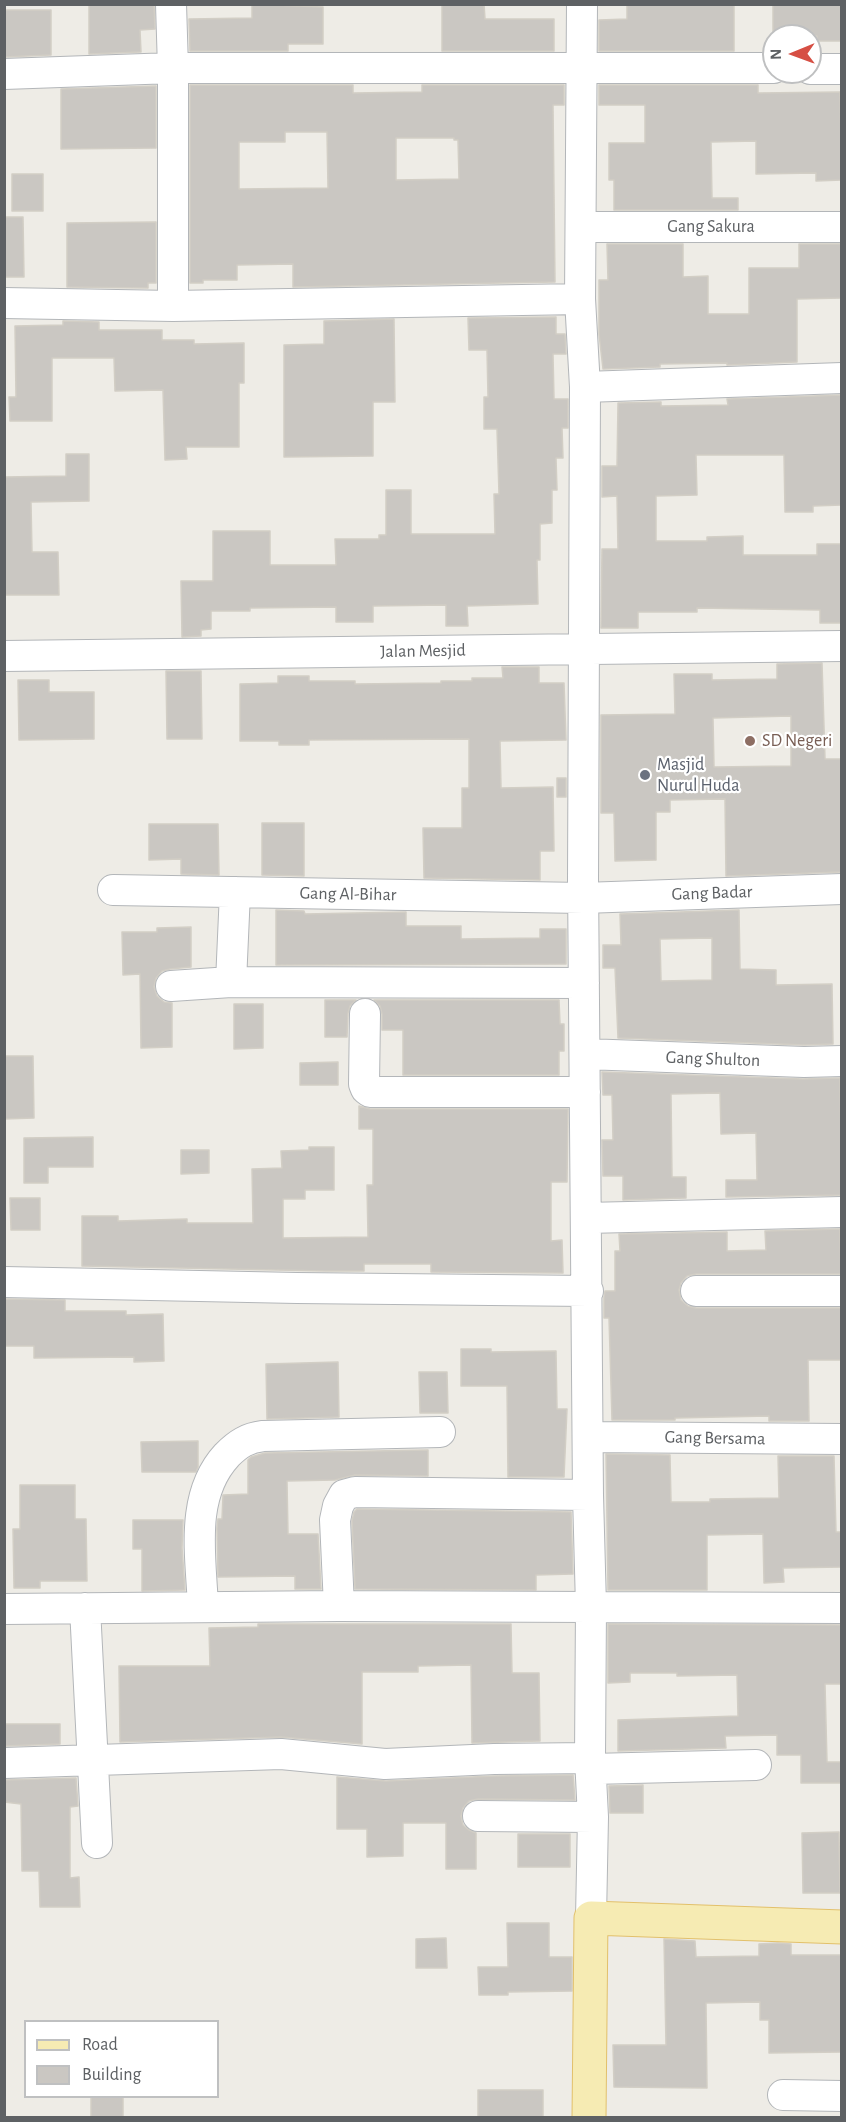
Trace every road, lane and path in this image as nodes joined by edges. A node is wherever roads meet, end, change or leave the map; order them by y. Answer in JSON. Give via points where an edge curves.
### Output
{"nodes":[{"id":1,"x":171,"y":4,"type":"edge"},
{"id":2,"x":582,"y":4,"type":"edge"},
{"id":3,"x":581,"y":67,"type":"junction"},
{"id":4,"x":174,"y":68,"type":"junction"},
{"id":5,"x":762,"y":68,"type":"edge"},
{"id":6,"x":822,"y":69,"type":"edge"},
{"id":7,"x":842,"y":69,"type":"edge"},
{"id":8,"x":4,"y":74,"type":"edge"},
{"id":9,"x":581,"y":227,"type":"junction"},
{"id":10,"x":842,"y":227,"type":"edge"},
{"id":11,"x":580,"y":299,"type":"junction"},
{"id":12,"x":4,"y":303,"type":"edge"},
{"id":13,"x":173,"y":306,"type":"junction"},
{"id":14,"x":842,"y":378,"type":"edge"},
{"id":15,"x":585,"y":387,"type":"junction"},
{"id":16,"x":842,"y":646,"type":"edge"},
{"id":17,"x":584,"y":650,"type":"junction"},
{"id":18,"x":4,"y":656,"type":"edge"},
{"id":19,"x":842,"y":889,"type":"edge"},
{"id":20,"x":113,"y":890,"type":"dead end"},
{"id":21,"x":234,"y":892,"type":"junction"},
{"id":22,"x":584,"y":898,"type":"junction"},
{"id":23,"x":231,"y":982,"type":"junction"},
{"id":24,"x":584,"y":983,"type":"junction"},
{"id":25,"x":171,"y":986,"type":"dead end"},
{"id":26,"x":365,"y":1014,"type":"dead end"},
{"id":27,"x":585,"y":1054,"type":"junction"},
{"id":28,"x":842,"y":1061,"type":"edge"},
{"id":29,"x":585,"y":1092,"type":"junction"},
{"id":30,"x":842,"y":1212,"type":"edge"},
{"id":31,"x":586,"y":1218,"type":"junction"},
{"id":32,"x":4,"y":1282,"type":"edge"},
{"id":33,"x":588,"y":1291,"type":"junction"},
{"id":34,"x":696,"y":1291,"type":"dead end"},
{"id":35,"x":842,"y":1291,"type":"edge"},
{"id":36,"x":440,"y":1432,"type":"dead end"},
{"id":37,"x":588,"y":1437,"type":"junction"},
{"id":38,"x":842,"y":1439,"type":"edge"},
{"id":39,"x":588,"y":1495,"type":"junction"},
{"id":40,"x":339,"y":1606,"type":"junction"},
{"id":41,"x":591,"y":1606,"type":"junction"},
{"id":42,"x":203,"y":1607,"type":"junction"},
{"id":43,"x":85,"y":1608,"type":"junction"},
{"id":44,"x":842,"y":1608,"type":"edge"},
{"id":45,"x":4,"y":1609,"type":"edge"},
{"id":46,"x":94,"y":1759,"type":"junction"},
{"id":47,"x":4,"y":1763,"type":"edge"},
{"id":48,"x":590,"y":1764,"type":"junction"},
{"id":49,"x":756,"y":1765,"type":"dead end"},
{"id":50,"x":478,"y":1816,"type":"dead end"},
{"id":51,"x":593,"y":1817,"type":"junction"},
{"id":52,"x":97,"y":1843,"type":"dead end"},
{"id":53,"x":591,"y":1918,"type":"junction"},
{"id":54,"x":842,"y":1927,"type":"edge"},
{"id":55,"x":783,"y":2095,"type":"dead end"},
{"id":56,"x":842,"y":2096,"type":"edge"},
{"id":57,"x":589,"y":2118,"type":"edge"}],
"edges":[{"from":1,"to":4,"type":"street"},
{"from":2,"to":3,"type":"street"},
{"from":3,"to":4,"type":"street"},
{"from":3,"to":5,"type":"street"},
{"from":3,"to":9,"type":"street"},
{"from":4,"to":8,"type":"street"},
{"from":4,"to":13,"type":"street"},
{"from":6,"to":7,"type":"street"},
{"from":9,"to":10,"type":"street","name":"Gang Sakura"},
{"from":9,"to":11,"type":"street"},
{"from":11,"to":13,"type":"street"},
{"from":11,"to":15,"type":"street"},
{"from":12,"to":13,"type":"street"},
{"from":14,"to":15,"type":"street"},
{"from":15,"to":17,"type":"street"},
{"from":16,"to":17,"type":"street","name":"Jalan Mesjid"},
{"from":17,"to":18,"type":"street","name":"Jalan Mesjid"},
{"from":17,"to":22,"type":"street"},
{"from":19,"to":22,"type":"street","name":"Gang Badar"},
{"from":20,"to":21,"type":"street","name":"Gang Al-Bihar"},
{"from":21,"to":22,"type":"street","name":"Gang Al-Bihar"},
{"from":21,"to":23,"type":"street"},
{"from":22,"to":24,"type":"street"},
{"from":23,"to":24,"type":"street"},
{"from":23,"to":25,"type":"street"},
{"from":24,"to":27,"type":"street"},
{"from":26,"to":29,"type":"street","via":[[364,1084],[370,1092]]},
{"from":27,"to":28,"type":"street","name":"Gang Shulton"},
{"from":27,"to":29,"type":"street"},
{"from":29,"to":31,"type":"street"},
{"from":30,"to":31,"type":"street"},
{"from":31,"to":33,"type":"street"},
{"from":32,"to":33,"type":"street"},
{"from":33,"to":37,"type":"street"},
{"from":34,"to":35,"type":"street"},
{"from":36,"to":42,"type":"street","via":[[263,1436],[245,1440],[220,1463],[203,1498],[199,1525]]},
{"from":37,"to":38,"type":"street","name":"Gang Bersama"},
{"from":37,"to":39,"type":"street"},
{"from":39,"to":40,"type":"street","via":[[344,1495],[335,1520]]},
{"from":39,"to":41,"type":"street"},
{"from":40,"to":41,"type":"street"},
{"from":40,"to":42,"type":"street"},
{"from":41,"to":44,"type":"street"},
{"from":41,"to":48,"type":"street"},
{"from":42,"to":43,"type":"street"},
{"from":43,"to":45,"type":"street"},
{"from":43,"to":46,"type":"street"},
{"from":46,"to":47,"type":"street"},
{"from":46,"to":48,"type":"street","via":[[281,1754],[385,1764],[494,1759]]},
{"from":46,"to":52,"type":"street"},
{"from":48,"to":49,"type":"street"},
{"from":48,"to":51,"type":"street"},
{"from":50,"to":51,"type":"street"},
{"from":51,"to":53,"type":"street"},
{"from":53,"to":54,"type":"main road"},
{"from":53,"to":57,"type":"main road"},
{"from":55,"to":56,"type":"street"}]}
